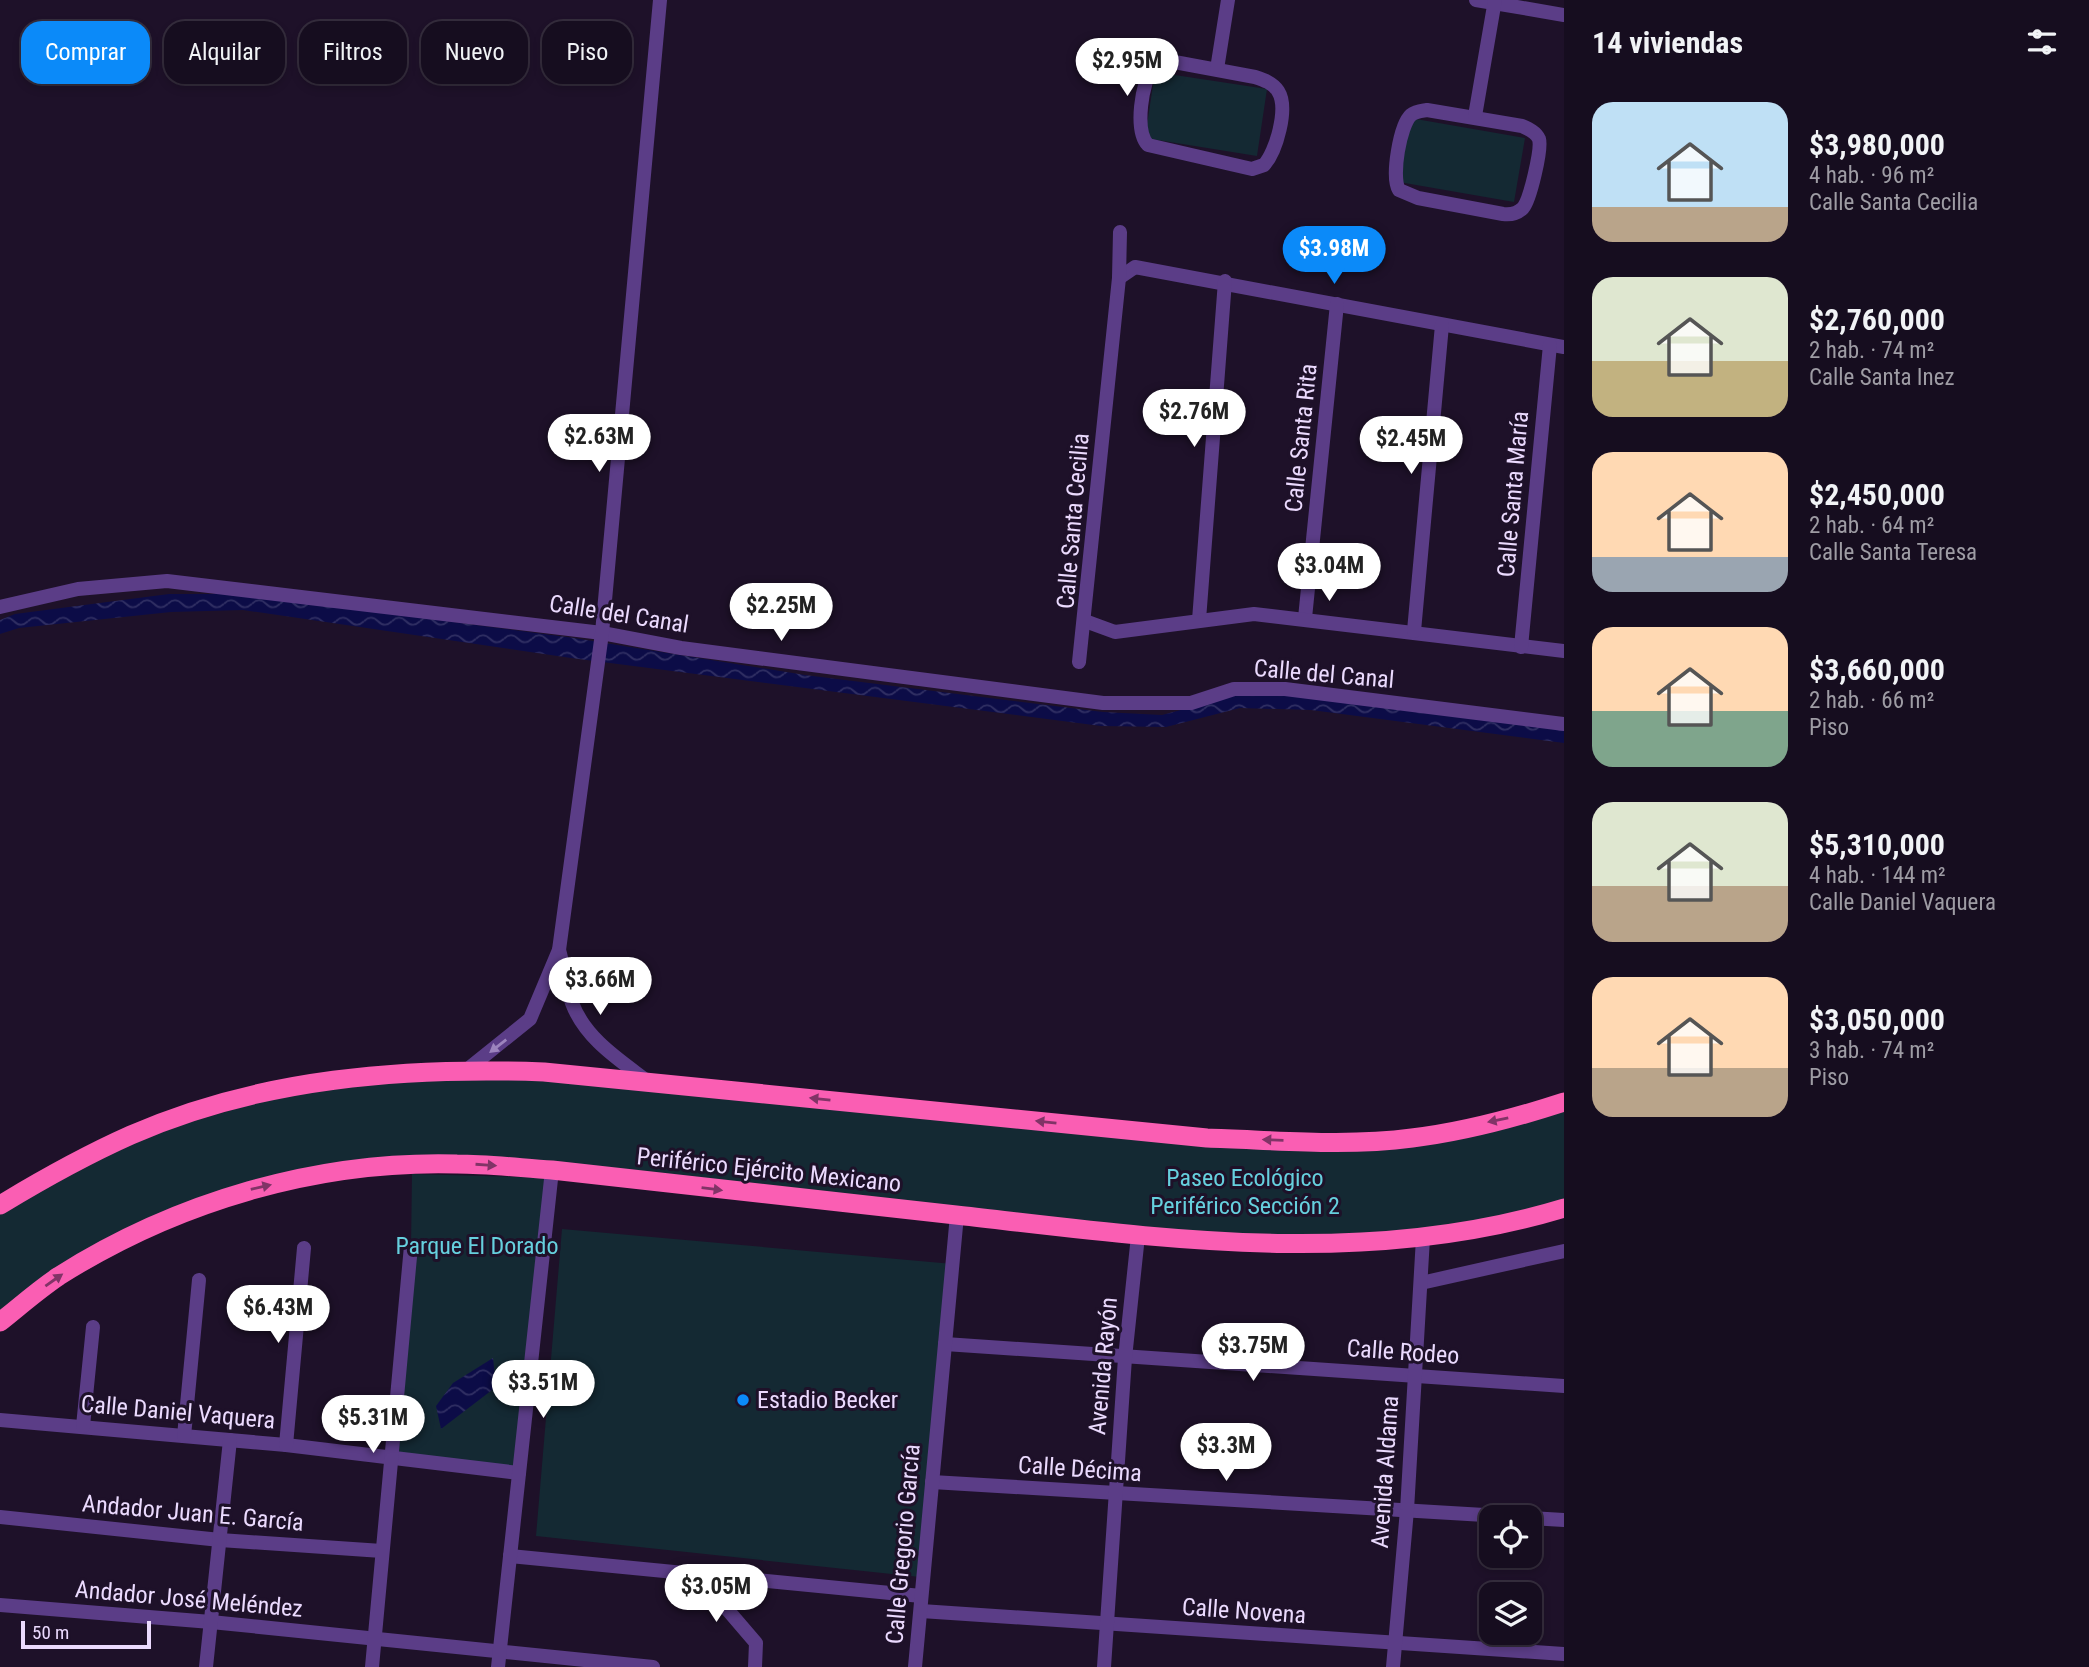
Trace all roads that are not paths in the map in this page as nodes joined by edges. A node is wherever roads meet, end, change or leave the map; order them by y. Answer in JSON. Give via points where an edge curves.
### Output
{"nodes":[{"id":1,"x":660,"y":0,"type":"edge"},
{"id":2,"x":1228,"y":0,"type":"edge"},
{"id":3,"x":1476,"y":0,"type":"edge"},
{"id":4,"x":1494,"y":2,"type":"edge"},
{"id":5,"x":1564,"y":15,"type":"edge"},
{"id":6,"x":1217,"y":69,"type":"junction"},
{"id":7,"x":1475,"y":116,"type":"junction"},
{"id":8,"x":1120,"y":232,"type":"dead end"},
{"id":9,"x":1119,"y":278,"type":"junction"},
{"id":10,"x":1225,"y":281,"type":"junction"},
{"id":11,"x":1337,"y":304,"type":"junction"},
{"id":12,"x":1442,"y":325,"type":"junction"},
{"id":13,"x":1557,"y":346,"type":"edge"},
{"id":14,"x":0,"y":607,"type":"edge"},
{"id":15,"x":1305,"y":618,"type":"junction"},
{"id":16,"x":1199,"y":620,"type":"junction"},
{"id":17,"x":1085,"y":621,"type":"junction"},
{"id":18,"x":1414,"y":631,"type":"junction"},
{"id":19,"x":602,"y":632,"type":"junction"},
{"id":20,"x":1521,"y":647,"type":"junction"},
{"id":21,"x":1564,"y":651,"type":"edge"},
{"id":22,"x":1079,"y":662,"type":"dead end"},
{"id":23,"x":1564,"y":724,"type":"edge"},
{"id":24,"x":559,"y":950,"type":"junction"},
{"id":25,"x":468,"y":1069,"type":"junction"},
{"id":26,"x":647,"y":1080,"type":"junction"},
{"id":27,"x":1564,"y":1102,"type":"edge"},
{"id":28,"x":552,"y":1170,"type":"junction"},
{"id":29,"x":0,"y":1205,"type":"edge"},
{"id":30,"x":1564,"y":1208,"type":"edge"},
{"id":31,"x":957,"y":1215,"type":"junction"},
{"id":32,"x":1138,"y":1236,"type":"junction"},
{"id":33,"x":1423,"y":1238,"type":"junction"},
{"id":34,"x":411,"y":1246,"type":"dead end"},
{"id":35,"x":304,"y":1248,"type":"dead end"},
{"id":36,"x":1564,"y":1251,"type":"edge"},
{"id":37,"x":199,"y":1280,"type":"dead end"},
{"id":38,"x":1421,"y":1283,"type":"junction"},
{"id":39,"x":0,"y":1322,"type":"edge"},
{"id":40,"x":93,"y":1327,"type":"dead end"},
{"id":41,"x":945,"y":1344,"type":"junction"},
{"id":42,"x":1125,"y":1358,"type":"junction"},
{"id":43,"x":1415,"y":1375,"type":"junction"},
{"id":44,"x":1564,"y":1386,"type":"edge"},
{"id":45,"x":0,"y":1420,"type":"edge"},
{"id":46,"x":83,"y":1426,"type":"junction"},
{"id":47,"x":184,"y":1436,"type":"junction"},
{"id":48,"x":230,"y":1440,"type":"junction"},
{"id":49,"x":286,"y":1445,"type":"junction"},
{"id":50,"x":390,"y":1456,"type":"junction"},
{"id":51,"x":519,"y":1473,"type":"junction"},
{"id":52,"x":932,"y":1482,"type":"junction"},
{"id":53,"x":1115,"y":1494,"type":"junction"},
{"id":54,"x":1407,"y":1510,"type":"junction"},
{"id":55,"x":1479,"y":1515,"type":"edge"},
{"id":56,"x":0,"y":1517,"type":"edge"},
{"id":57,"x":1542,"y":1519,"type":"edge"},
{"id":58,"x":1564,"y":1520,"type":"edge"},
{"id":59,"x":220,"y":1540,"type":"junction"},
{"id":60,"x":382,"y":1551,"type":"junction"},
{"id":61,"x":509,"y":1556,"type":"junction"},
{"id":62,"x":729,"y":1578,"type":"junction"},
{"id":63,"x":921,"y":1603,"type":"junction"},
{"id":64,"x":0,"y":1605,"type":"edge"},
{"id":65,"x":211,"y":1622,"type":"junction"},
{"id":66,"x":1108,"y":1625,"type":"junction"},
{"id":67,"x":374,"y":1639,"type":"junction"},
{"id":68,"x":1395,"y":1643,"type":"junction"},
{"id":69,"x":1564,"y":1654,"type":"edge"},
{"id":70,"x":498,"y":1660,"type":"edge"},
{"id":71,"x":206,"y":1667,"type":"edge"},
{"id":72,"x":372,"y":1667,"type":"edge"},
{"id":73,"x":653,"y":1667,"type":"edge"},
{"id":74,"x":755,"y":1667,"type":"edge"},
{"id":75,"x":915,"y":1667,"type":"edge"},
{"id":76,"x":1104,"y":1667,"type":"edge"},
{"id":77,"x":1393,"y":1667,"type":"edge"}],
"edges":[{"from":1,"to":19,"type":"street"},
{"from":2,"to":6,"type":"street"},
{"from":3,"to":4,"type":"street"},
{"from":4,"to":5,"type":"street"},
{"from":4,"to":7,"type":"street"},
{"from":6,"to":6,"type":"street","via":[[1168,61],[1153,66],[1147,81],[1142,138],[1157,149],[1259,168],[1270,158],[1282,99],[1269,82]]},
{"from":7,"to":7,"type":"street","via":[[1522,126],[1539,137],[1529,198],[1521,210],[1503,214],[1418,198],[1399,190],[1394,174],[1410,116],[1427,110]]},
{"from":8,"to":9,"type":"street","name":"Calle Santa Cecilia"},
{"from":9,"to":10,"type":"street","via":[[1135,267]]},
{"from":9,"to":17,"type":"street","name":"Calle Santa Cecilia"},
{"from":10,"to":11,"type":"street"},
{"from":10,"to":16,"type":"street"},
{"from":11,"to":12,"type":"street"},
{"from":11,"to":15,"type":"street","name":"Calle Santa Rita"},
{"from":12,"to":13,"type":"street"},
{"from":12,"to":18,"type":"street"},
{"from":13,"to":20,"type":"street","name":"Calle Santa María"},
{"from":14,"to":19,"type":"street","name":"Calle del Canal","via":[[78,589],[167,581]]},
{"from":15,"to":16,"type":"street","name":"Calle Santa Cecilia","via":[[1254,614]]},
{"from":15,"to":18,"type":"street","name":"Calle Santa Cecilia"},
{"from":16,"to":17,"type":"street","name":"Calle Santa Cecilia","via":[[1115,632]]},
{"from":17,"to":22,"type":"street"},
{"from":18,"to":20,"type":"street","name":"Calle Santa Cecilia"},
{"from":19,"to":23,"type":"street","name":"Calle del Canal","via":[[681,648],[1103,704],[1191,703],[1234,689],[1285,689]]},
{"from":19,"to":24,"type":"street"},
{"from":20,"to":21,"type":"street","name":"Calle Santa Cecilia"},
{"from":24,"to":25,"type":"street","one_way":true,"via":[[530,1019]]},
{"from":24,"to":26,"type":"street","via":[[572,1003],[584,1025],[603,1048]]},
{"from":25,"to":26,"type":"highway"},
{"from":25,"to":29,"type":"highway","via":[[373,1075],[290,1087],[220,1104],[134,1134],[58,1170]]},
{"from":27,"to":26,"type":"highway","one_way":true,"via":[[1526,1115],[1411,1139],[1313,1142],[1182,1136]]},
{"from":28,"to":31,"type":"highway","name":"Periférico Ejército Mexicano","one_way":true},
{"from":39,"to":28,"type":"highway","name":"Periférico Ejército Mexicano","one_way":true,"via":[[57,1278],[117,1243],[240,1192],[381,1166],[456,1164]]},
{"from":28,"to":51,"type":"street"},
{"from":30,"to":33,"type":"highway","name":"Periférico Ejército Mexicano"},
{"from":31,"to":32,"type":"highway","name":"Periférico Ejército Mexicano"},
{"from":31,"to":41,"type":"street","name":"Calle Gregorio García"},
{"from":32,"to":33,"type":"highway","name":"Periférico Ejército Mexicano","via":[[1321,1246]]},
{"from":32,"to":42,"type":"street","name":"Avenida Rayón"},
{"from":33,"to":38,"type":"street","name":"Avenida Aldama"},
{"from":34,"to":50,"type":"street"},
{"from":35,"to":49,"type":"street"},
{"from":36,"to":38,"type":"street"},
{"from":37,"to":47,"type":"street"},
{"from":38,"to":43,"type":"street","name":"Avenida Aldama"},
{"from":40,"to":46,"type":"street"},
{"from":41,"to":42,"type":"street","name":"Calle Rodeo"},
{"from":41,"to":52,"type":"street","name":"Calle Gregorio García"},
{"from":42,"to":43,"type":"street","name":"Calle Rodeo"},
{"from":42,"to":53,"type":"street","name":"Avenida Rayón"},
{"from":43,"to":44,"type":"street","name":"Calle Rodeo"},
{"from":43,"to":54,"type":"street","name":"Avenida Aldama"},
{"from":45,"to":46,"type":"street","name":"Calle Daniel Vaquera"},
{"from":46,"to":47,"type":"street","name":"Calle Daniel Vaquera"},
{"from":47,"to":48,"type":"street","name":"Calle Daniel Vaquera"},
{"from":48,"to":49,"type":"street","name":"Calle Daniel Vaquera"},
{"from":48,"to":59,"type":"street"},
{"from":49,"to":50,"type":"street","name":"Calle Daniel Vaquera"},
{"from":50,"to":51,"type":"street","name":"Calle Daniel Vaquera"},
{"from":50,"to":60,"type":"street"},
{"from":51,"to":61,"type":"street"},
{"from":52,"to":53,"type":"street","name":"Calle Décima"},
{"from":52,"to":63,"type":"street","name":"Calle Gregorio García"},
{"from":53,"to":54,"type":"street","name":"Calle Décima"},
{"from":53,"to":66,"type":"street","name":"Avenida Rayón"},
{"from":54,"to":55,"type":"street","name":"Calle Décima"},
{"from":54,"to":68,"type":"street","name":"Avenida Aldama"},
{"from":56,"to":59,"type":"street","name":"Andador Juan E. García"},
{"from":57,"to":58,"type":"street"},
{"from":59,"to":60,"type":"street","name":"Andador Juan E. García"},
{"from":59,"to":65,"type":"street"},
{"from":60,"to":67,"type":"street"},
{"from":61,"to":62,"type":"street"},
{"from":61,"to":70,"type":"street"},
{"from":62,"to":63,"type":"street"},
{"from":62,"to":74,"type":"street","via":[[726,1608],[756,1643]]},
{"from":63,"to":66,"type":"street","name":"Calle Novena"},
{"from":63,"to":75,"type":"street","name":"Calle Gregorio García"},
{"from":64,"to":65,"type":"street","name":"Andador José Meléndez"},
{"from":65,"to":67,"type":"street","name":"Andador José Meléndez"},
{"from":65,"to":71,"type":"street"},
{"from":66,"to":68,"type":"street","name":"Calle Novena"},
{"from":66,"to":76,"type":"street","name":"Avenida Rayón"},
{"from":67,"to":70,"type":"street","name":"Andador José Meléndez"},
{"from":67,"to":72,"type":"street"},
{"from":68,"to":69,"type":"street","name":"Calle Novena"},
{"from":68,"to":77,"type":"street","name":"Avenida Aldama"},
{"from":70,"to":73,"type":"street","name":"Andador José Meléndez"}]}
